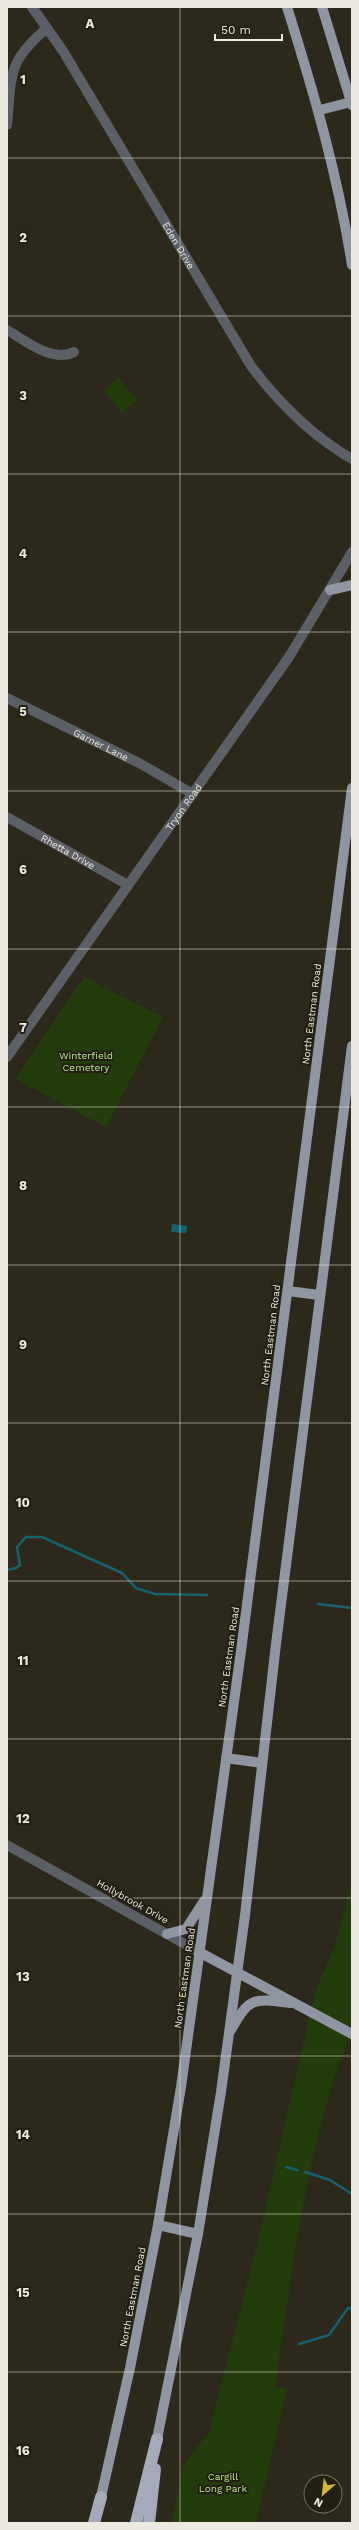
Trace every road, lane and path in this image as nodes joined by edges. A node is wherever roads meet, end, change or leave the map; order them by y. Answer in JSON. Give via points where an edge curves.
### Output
{"nodes":[{"id":1,"x":32,"y":7,"type":"edge"},
{"id":2,"x":287,"y":7,"type":"edge"},
{"id":3,"x":322,"y":7,"type":"edge"},
{"id":4,"x":47,"y":28,"type":"junction"},
{"id":5,"x":352,"y":104,"type":"edge"},
{"id":6,"x":8,"y":108,"type":"edge"},
{"id":7,"x":320,"y":110,"type":"junction"},
{"id":8,"x":7,"y":124,"type":"edge"},
{"id":9,"x":352,"y":258,"type":"edge"},
{"id":10,"x":7,"y":330,"type":"edge"},
{"id":11,"x":74,"y":352,"type":"dead end"},
{"id":12,"x":352,"y":459,"type":"edge"},
{"id":13,"x":352,"y":552,"type":"edge"},
{"id":14,"x":352,"y":585,"type":"edge"},
{"id":15,"x":330,"y":590,"type":"junction"},
{"id":16,"x":7,"y":698,"type":"edge"},
{"id":17,"x":352,"y":788,"type":"edge"},
{"id":18,"x":193,"y":794,"type":"junction"},
{"id":19,"x":7,"y":817,"type":"edge"},
{"id":20,"x":349,"y":843,"type":"edge"},
{"id":21,"x":128,"y":885,"type":"junction"},
{"id":22,"x":352,"y":1046,"type":"edge"},
{"id":23,"x":7,"y":1057,"type":"edge"},
{"id":24,"x":288,"y":1291,"type":"junction"},
{"id":25,"x":320,"y":1295,"type":"junction"},
{"id":26,"x":226,"y":1758,"type":"junction"},
{"id":27,"x":262,"y":1763,"type":"junction"},
{"id":28,"x":7,"y":1845,"type":"edge"},
{"id":29,"x":207,"y":1896,"type":"junction"},
{"id":30,"x":167,"y":1934,"type":"junction"},
{"id":31,"x":199,"y":1952,"type":"junction"},
{"id":32,"x":237,"y":1972,"type":"junction"},
{"id":33,"x":297,"y":2004,"type":"junction"},
{"id":34,"x":352,"y":2034,"type":"edge"},
{"id":35,"x":228,"y":2035,"type":"junction"},
{"id":36,"x":158,"y":2225,"type":"junction"},
{"id":37,"x":198,"y":2234,"type":"junction"},
{"id":38,"x":157,"y":2439,"type":"junction"},
{"id":39,"x":101,"y":2497,"type":"joint"},
{"id":40,"x":94,"y":2523,"type":"edge"},
{"id":41,"x":136,"y":2523,"type":"edge"},
{"id":42,"x":149,"y":2523,"type":"edge"}],
"edges":[{"from":1,"to":4,"type":"street","name":"Eden Drive"},
{"from":2,"to":7,"type":"main road"},
{"from":3,"to":5,"type":"main road"},
{"from":4,"to":6,"type":"street","via":[[27,45],[16,62]]},
{"from":4,"to":12,"type":"street","name":"Eden Drive","via":[[251,366],[295,416],[326,442]]},
{"from":5,"to":7,"type":"main road"},
{"from":6,"to":8,"type":"street"},
{"from":7,"to":9,"type":"main road"},
{"from":10,"to":11,"type":"street","via":[[49,353],[63,356]]},
{"from":13,"to":15,"type":"street","name":"Tryon Road"},
{"from":14,"to":15,"type":"main road"},
{"from":15,"to":18,"type":"street","name":"Tryon Road","via":[[289,657]]},
{"from":16,"to":18,"type":"street","name":"Garner Lane","via":[[140,763]]},
{"from":17,"to":20,"type":"main road","name":"North Eastman Road"},
{"from":18,"to":21,"type":"street","name":"Tryon Road"},
{"from":19,"to":21,"type":"street","name":"Rhetta Drive"},
{"from":20,"to":24,"type":"main road","name":"North Eastman Road"},
{"from":21,"to":23,"type":"street","name":"Tryon Road"},
{"from":22,"to":25,"type":"main road"},
{"from":24,"to":25,"type":"main road"},
{"from":24,"to":26,"type":"main road","name":"North Eastman Road"},
{"from":25,"to":27,"type":"main road"},
{"from":26,"to":27,"type":"main road"},
{"from":26,"to":29,"type":"main road","name":"North Eastman Road"},
{"from":27,"to":32,"type":"main road"},
{"from":28,"to":30,"type":"street","name":"Hollybrook Drive"},
{"from":29,"to":30,"type":"main road","via":[[190,1925],[182,1931]]},
{"from":29,"to":31,"type":"main road","name":"North Eastman Road"},
{"from":30,"to":31,"type":"street","name":"Hollybrook Drive"},
{"from":31,"to":32,"type":"main road","name":"Hollybrook Drive"},
{"from":31,"to":36,"type":"main road","name":"North Eastman Road","via":[[181,2087]]},
{"from":32,"to":33,"type":"main road","name":"Hollybrook Drive"},
{"from":32,"to":35,"type":"main road"},
{"from":33,"to":34,"type":"main road","name":"Hollybrook Drive"},
{"from":33,"to":35,"type":"main road","via":[[262,2000],[250,2004],[241,2012]]},
{"from":35,"to":37,"type":"main road"},
{"from":36,"to":37,"type":"main road"},
{"from":36,"to":39,"type":"main road","name":"North Eastman Road"},
{"from":37,"to":38,"type":"main road"},
{"from":38,"to":41,"type":"highway"},
{"from":38,"to":42,"type":"highway"},
{"from":39,"to":40,"type":"highway","name":"North Eastman Road"}]}
